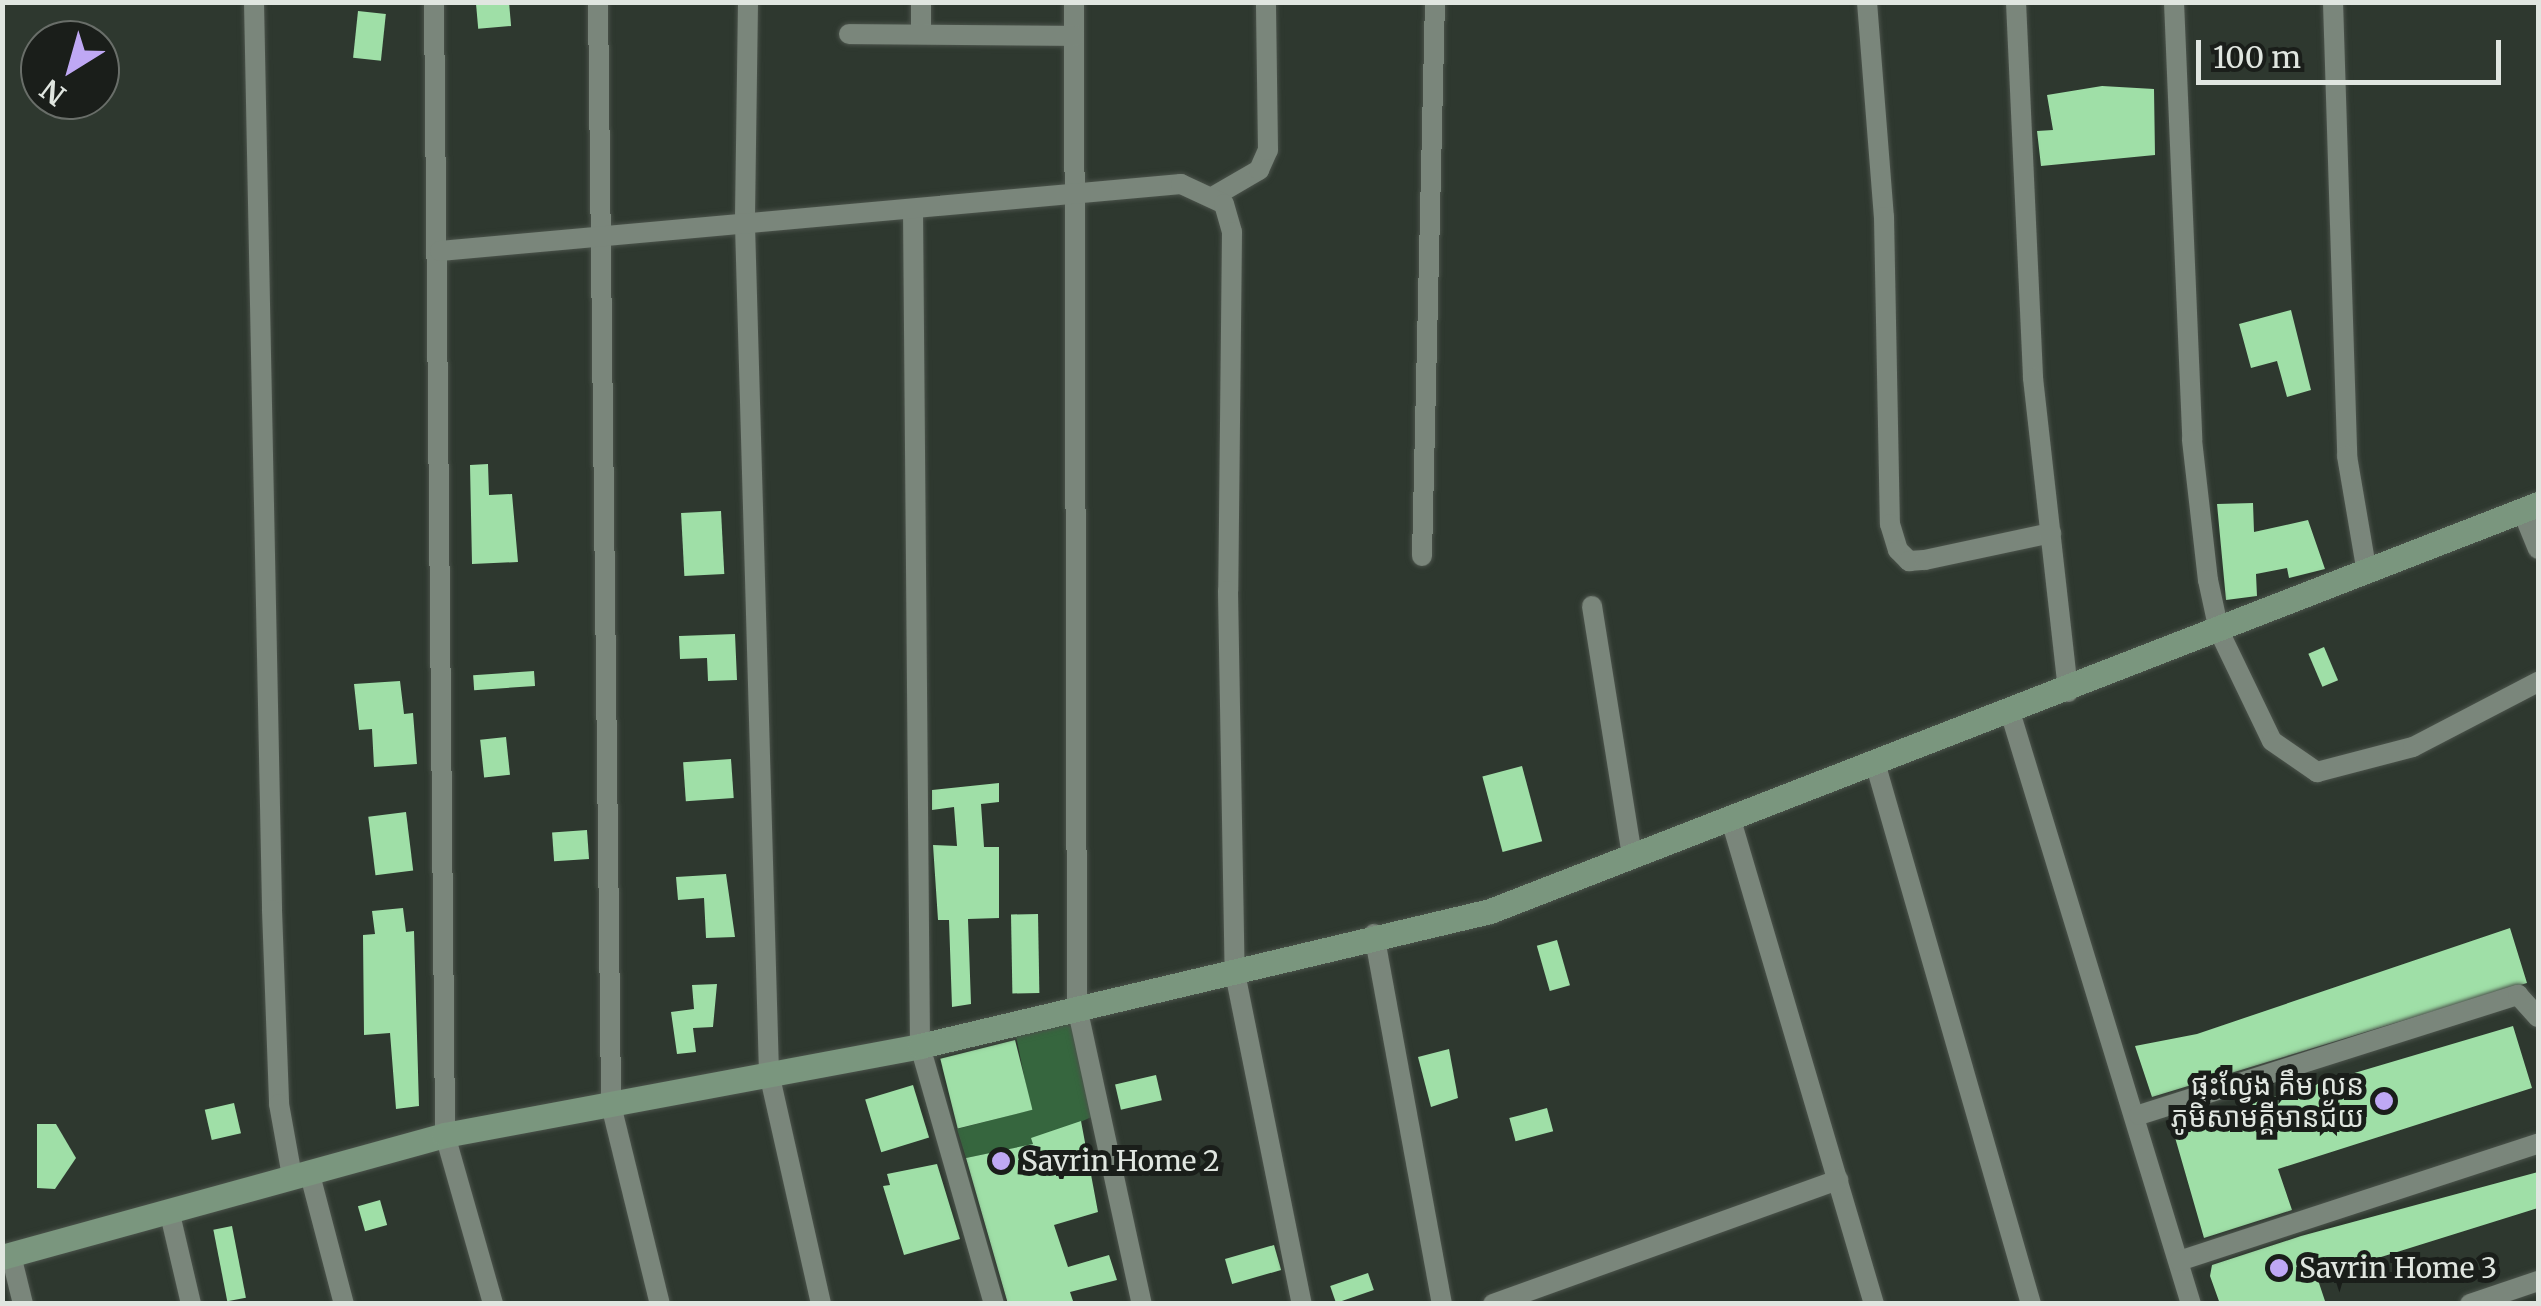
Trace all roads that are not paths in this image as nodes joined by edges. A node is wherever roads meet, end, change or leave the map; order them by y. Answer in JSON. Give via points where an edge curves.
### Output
{"nodes":[{"id":1,"x":254,"y":2,"type":"edge"},
{"id":2,"x":434,"y":2,"type":"edge"},
{"id":3,"x":598,"y":2,"type":"edge"},
{"id":4,"x":748,"y":2,"type":"edge"},
{"id":5,"x":921,"y":2,"type":"edge"},
{"id":6,"x":1074,"y":2,"type":"edge"},
{"id":7,"x":1266,"y":2,"type":"edge"},
{"id":8,"x":1435,"y":2,"type":"edge"},
{"id":9,"x":1867,"y":2,"type":"edge"},
{"id":10,"x":2016,"y":2,"type":"edge"},
{"id":11,"x":2174,"y":2,"type":"edge"},
{"id":12,"x":2333,"y":2,"type":"edge"},
{"id":13,"x":849,"y":34,"type":"dead end"},
{"id":14,"x":921,"y":34,"type":"junction"},
{"id":15,"x":1074,"y":36,"type":"junction"},
{"id":16,"x":1074,"y":194,"type":"junction"},
{"id":17,"x":1216,"y":195,"type":"junction"},
{"id":18,"x":913,"y":210,"type":"junction"},
{"id":19,"x":746,"y":225,"type":"junction"},
{"id":20,"x":596,"y":236,"type":"junction"},
{"id":21,"x":440,"y":251,"type":"junction"},
{"id":22,"x":2530,"y":507,"type":"edge"},
{"id":23,"x":2050,"y":533,"type":"junction"},
{"id":24,"x":2538,"y":549,"type":"edge"},
{"id":25,"x":1422,"y":556,"type":"dead end"},
{"id":26,"x":2367,"y":573,"type":"junction"},
{"id":27,"x":1592,"y":606,"type":"dead end"},
{"id":28,"x":2218,"y":631,"type":"junction"},
{"id":29,"x":2538,"y":682,"type":"edge"},
{"id":30,"x":2068,"y":692,"type":"junction"},
{"id":31,"x":2011,"y":715,"type":"junction"},
{"id":32,"x":1876,"y":766,"type":"junction"},
{"id":33,"x":1732,"y":820,"type":"junction"},
{"id":34,"x":1632,"y":857,"type":"junction"},
{"id":35,"x":1374,"y":934,"type":"junction"},
{"id":36,"x":1236,"y":973,"type":"junction"},
{"id":37,"x":1077,"y":1007,"type":"junction"},
{"id":38,"x":2538,"y":1017,"type":"edge"},
{"id":39,"x":920,"y":1046,"type":"junction"},
{"id":40,"x":768,"y":1073,"type":"junction"},
{"id":41,"x":611,"y":1105,"type":"junction"},
{"id":42,"x":2139,"y":1115,"type":"junction"},
{"id":43,"x":445,"y":1135,"type":"junction"},
{"id":44,"x":2538,"y":1144,"type":"edge"},
{"id":45,"x":301,"y":1174,"type":"junction"},
{"id":46,"x":1838,"y":1180,"type":"junction"},
{"id":47,"x":170,"y":1210,"type":"junction"},
{"id":48,"x":7,"y":1256,"type":"edge"},
{"id":49,"x":2180,"y":1262,"type":"junction"},
{"id":50,"x":2538,"y":1282,"type":"edge"},
{"id":51,"x":23,"y":1304,"type":"edge"},
{"id":52,"x":191,"y":1304,"type":"edge"},
{"id":53,"x":344,"y":1304,"type":"edge"},
{"id":54,"x":493,"y":1304,"type":"edge"},
{"id":55,"x":660,"y":1304,"type":"edge"},
{"id":56,"x":821,"y":1304,"type":"edge"},
{"id":57,"x":994,"y":1304,"type":"edge"},
{"id":58,"x":1142,"y":1304,"type":"edge"},
{"id":59,"x":1302,"y":1304,"type":"edge"},
{"id":60,"x":1442,"y":1304,"type":"edge"},
{"id":61,"x":1493,"y":1304,"type":"edge"},
{"id":62,"x":1874,"y":1304,"type":"edge"},
{"id":63,"x":2031,"y":1304,"type":"edge"},
{"id":64,"x":2191,"y":1304,"type":"edge"},
{"id":65,"x":2470,"y":1304,"type":"edge"}],
"edges":[{"from":1,"to":45,"type":"street","via":[[279,1104]]},
{"from":2,"to":21,"type":"street"},
{"from":3,"to":20,"type":"street"},
{"from":4,"to":19,"type":"street"},
{"from":5,"to":14,"type":"street"},
{"from":6,"to":15,"type":"street"},
{"from":7,"to":17,"type":"street","via":[[1268,150],[1258,170]]},
{"from":8,"to":25,"type":"street"},
{"from":9,"to":23,"type":"street","via":[[1884,216],[1890,524],[1898,550],[1909,562]]},
{"from":10,"to":23,"type":"street","via":[[2034,378]]},
{"from":11,"to":28,"type":"street","via":[[2192,440]]},
{"from":12,"to":26,"type":"street","via":[[2348,456]]},
{"from":13,"to":14,"type":"street"},
{"from":14,"to":15,"type":"street"},
{"from":15,"to":16,"type":"street"},
{"from":16,"to":17,"type":"street","via":[[1181,184]]},
{"from":16,"to":18,"type":"street"},
{"from":16,"to":37,"type":"street"},
{"from":17,"to":36,"type":"street","via":[[1232,232]]},
{"from":18,"to":19,"type":"street"},
{"from":18,"to":39,"type":"street"},
{"from":19,"to":20,"type":"street"},
{"from":19,"to":40,"type":"street"},
{"from":20,"to":21,"type":"street"},
{"from":20,"to":41,"type":"street"},
{"from":21,"to":43,"type":"street"},
{"from":22,"to":24,"type":"street"},
{"from":22,"to":26,"type":"street"},
{"from":23,"to":30,"type":"street"},
{"from":26,"to":28,"type":"street"},
{"from":27,"to":34,"type":"street"},
{"from":28,"to":29,"type":"street","via":[[2272,741],[2316,772],[2413,746]]},
{"from":28,"to":30,"type":"street"},
{"from":30,"to":31,"type":"street"},
{"from":31,"to":32,"type":"street"},
{"from":31,"to":42,"type":"street"},
{"from":32,"to":33,"type":"street"},
{"from":32,"to":63,"type":"street"},
{"from":33,"to":34,"type":"street"},
{"from":33,"to":46,"type":"street"},
{"from":34,"to":35,"type":"street","via":[[1490,911]]},
{"from":35,"to":36,"type":"street"},
{"from":35,"to":60,"type":"street"},
{"from":36,"to":37,"type":"street"},
{"from":36,"to":59,"type":"street"},
{"from":37,"to":39,"type":"street"},
{"from":37,"to":58,"type":"street"},
{"from":38,"to":42,"type":"street","via":[[2518,995]]},
{"from":39,"to":40,"type":"street"},
{"from":39,"to":57,"type":"street"},
{"from":40,"to":41,"type":"street"},
{"from":40,"to":56,"type":"street"},
{"from":41,"to":43,"type":"street"},
{"from":41,"to":55,"type":"street"},
{"from":42,"to":49,"type":"street"},
{"from":43,"to":45,"type":"street"},
{"from":43,"to":54,"type":"street"},
{"from":44,"to":49,"type":"street"},
{"from":45,"to":47,"type":"street"},
{"from":45,"to":53,"type":"street"},
{"from":46,"to":61,"type":"street"},
{"from":46,"to":62,"type":"street"},
{"from":47,"to":48,"type":"street"},
{"from":47,"to":52,"type":"street"},
{"from":48,"to":51,"type":"street"},
{"from":49,"to":64,"type":"street"},
{"from":50,"to":65,"type":"street"}]}
